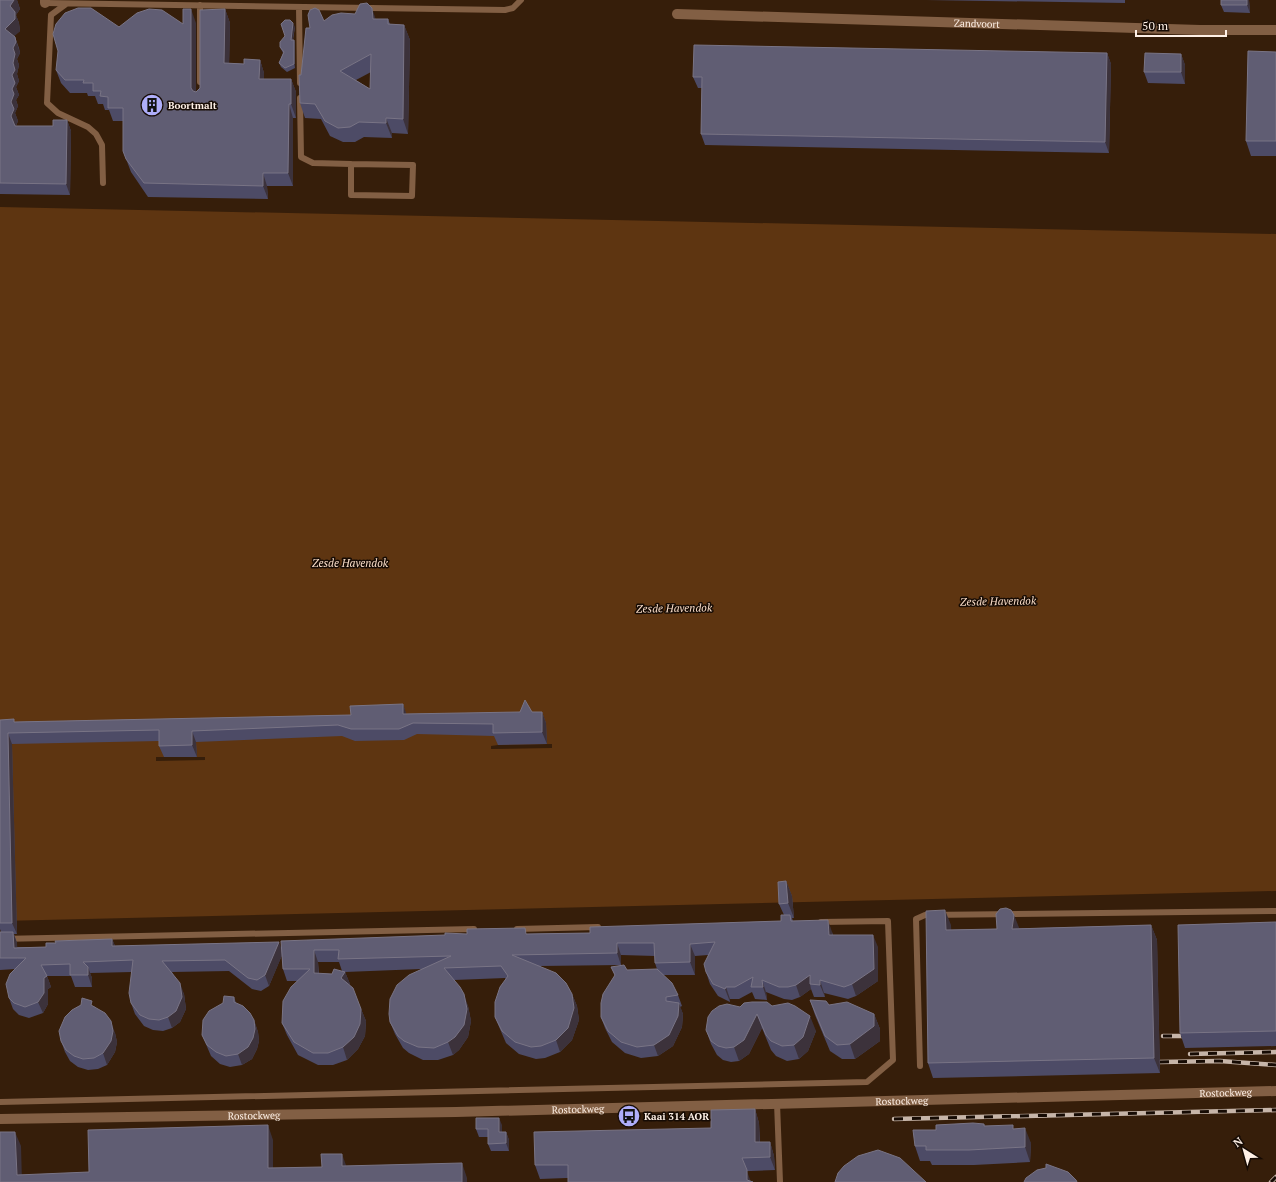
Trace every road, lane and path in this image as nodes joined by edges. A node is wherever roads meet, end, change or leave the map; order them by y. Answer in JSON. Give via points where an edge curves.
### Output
{"nodes":[{"id":1,"x":521,"y":0,"type":"edge"},
{"id":2,"x":45,"y":2,"type":"edge"},
{"id":3,"x":66,"y":4,"type":"junction"},
{"id":4,"x":200,"y":5,"type":"junction"},
{"id":5,"x":299,"y":7,"type":"junction"},
{"id":6,"x":678,"y":14,"type":"dead end"},
{"id":7,"x":1276,"y":30,"type":"edge"},
{"id":8,"x":200,"y":85,"type":"edge"},
{"id":9,"x":351,"y":164,"type":"junction"},
{"id":10,"x":103,"y":183,"type":"dead end"},
{"id":11,"x":1276,"y":911,"type":"edge"},
{"id":12,"x":816,"y":922,"type":"edge"},
{"id":13,"x":608,"y":927,"type":"edge"},
{"id":14,"x":480,"y":929,"type":"edge"},
{"id":15,"x":512,"y":929,"type":"edge"},
{"id":16,"x":0,"y":939,"type":"edge"},
{"id":17,"x":920,"y":1066,"type":"dead end"},
{"id":18,"x":1276,"y":1091,"type":"edge"},
{"id":19,"x":0,"y":1102,"type":"edge"},
{"id":20,"x":777,"y":1103,"type":"junction"},
{"id":21,"x":0,"y":1119,"type":"edge"},
{"id":22,"x":780,"y":1182,"type":"edge"}],
"edges":[{"from":1,"to":5,"type":"lane","via":[[513,8],[504,10]]},
{"from":2,"to":3,"type":"lane"},
{"from":3,"to":4,"type":"lane"},
{"from":3,"to":10,"type":"lane","via":[[51,15],[47,103],[58,114],[88,127],[96,134],[102,144]]},
{"from":4,"to":5,"type":"lane"},
{"from":4,"to":8,"type":"lane"},
{"from":5,"to":9,"type":"lane","via":[[301,157],[313,163]]},
{"from":6,"to":7,"type":"street","name":"Zandvoort","via":[[1200,30]]},
{"from":9,"to":9,"type":"lane","via":[[351,195],[412,196],[413,165]]},
{"from":11,"to":17,"type":"lane","via":[[925,915],[916,919]]},
{"from":12,"to":19,"type":"lane","via":[[888,921],[893,1060],[867,1082]]},
{"from":13,"to":15,"type":"lane"},
{"from":14,"to":16,"type":"lane"},
{"from":18,"to":20,"type":"street","name":"Rostockweg"},
{"from":20,"to":21,"type":"street","name":"Rostockweg","via":[[456,1112]]},
{"from":20,"to":22,"type":"lane"}]}
